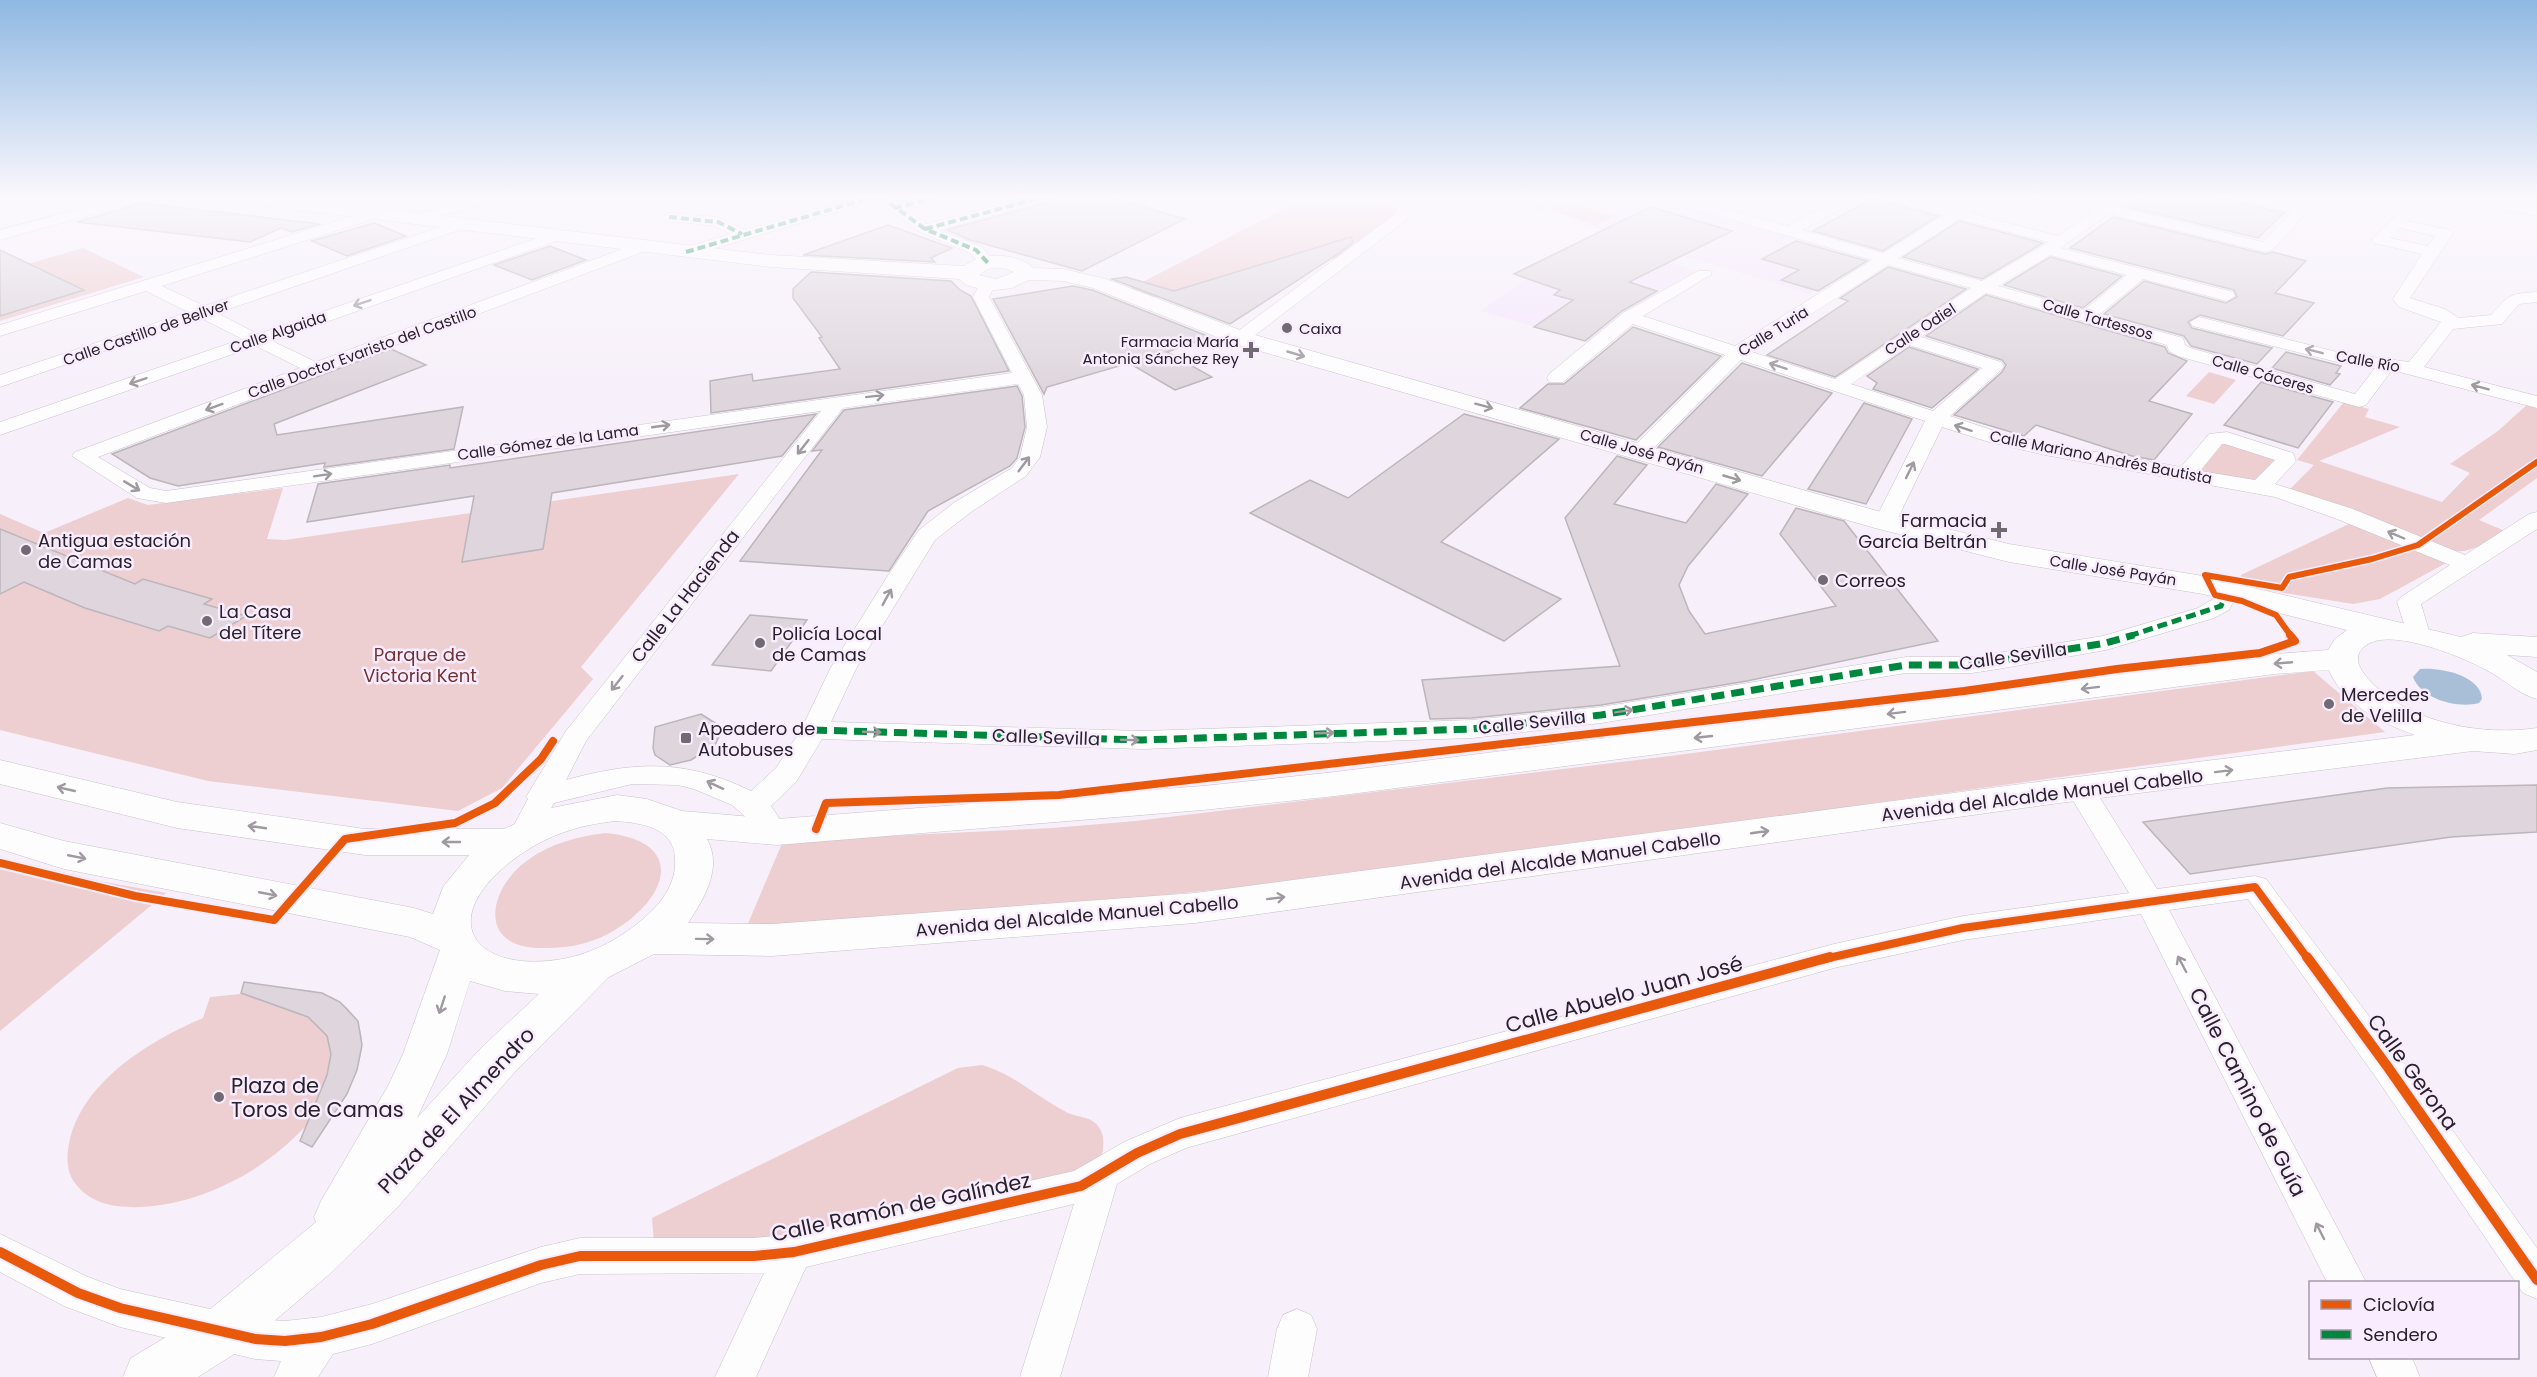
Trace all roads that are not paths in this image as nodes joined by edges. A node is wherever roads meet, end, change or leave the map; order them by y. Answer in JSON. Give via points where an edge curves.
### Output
{"nodes":[{"id":1,"x":227,"y":260,"type":"edge"},
{"id":2,"x":357,"y":260,"type":"edge"},
{"id":3,"x":486,"y":260,"type":"edge"},
{"id":4,"x":606,"y":260,"type":"edge"},
{"id":5,"x":764,"y":260,"type":"edge"},
{"id":6,"x":978,"y":260,"type":"edge"},
{"id":7,"x":1344,"y":260,"type":"edge"},
{"id":8,"x":1884,"y":260,"type":"edge"},
{"id":9,"x":1890,"y":260,"type":"edge"},
{"id":10,"x":2029,"y":260,"type":"edge"},
{"id":11,"x":2099,"y":260,"type":"edge"},
{"id":12,"x":2424,"y":260,"type":"edge"},
{"id":13,"x":981,"y":274,"type":"junction"},
{"id":14,"x":1704,"y":274,"type":"dead end"},
{"id":15,"x":2139,"y":274,"type":"junction"},
{"id":16,"x":148,"y":285,"type":"junction"},
{"id":17,"x":1984,"y":287,"type":"junction"},
{"id":18,"x":2537,"y":297,"type":"edge"},
{"id":19,"x":202,"y":313,"type":"junction"},
{"id":20,"x":2087,"y":316,"type":"junction"},
{"id":21,"x":1629,"y":317,"type":"junction"},
{"id":22,"x":2199,"y":322,"type":"junction"},
{"id":23,"x":2455,"y":323,"type":"junction"},
{"id":24,"x":0,"y":331,"type":"edge"},
{"id":25,"x":1240,"y":338,"type":"junction"},
{"id":26,"x":1905,"y":338,"type":"junction"},
{"id":27,"x":257,"y":339,"type":"junction"},
{"id":28,"x":2177,"y":342,"type":"junction"},
{"id":29,"x":1737,"y":353,"type":"junction"},
{"id":30,"x":2387,"y":364,"type":"junction"},
{"id":31,"x":315,"y":369,"type":"junction"},
{"id":32,"x":2413,"y":369,"type":"junction"},
{"id":33,"x":1025,"y":377,"type":"junction"},
{"id":34,"x":1556,"y":378,"type":"dead end"},
{"id":35,"x":0,"y":381,"type":"edge"},
{"id":36,"x":1836,"y":386,"type":"junction"},
{"id":37,"x":839,"y":401,"type":"junction"},
{"id":38,"x":2537,"y":402,"type":"edge"},
{"id":39,"x":1936,"y":419,"type":"junction"},
{"id":40,"x":3,"y":425,"type":"edge"},
{"id":41,"x":1640,"y":451,"type":"junction"},
{"id":42,"x":82,"y":456,"type":"joint"},
{"id":43,"x":2186,"y":474,"type":"junction"},
{"id":44,"x":2260,"y":487,"type":"junction"},
{"id":45,"x":2537,"y":519,"type":"edge"},
{"id":46,"x":1885,"y":522,"type":"junction"},
{"id":47,"x":2469,"y":565,"type":"junction"},
{"id":48,"x":2226,"y":590,"type":"junction"},
{"id":49,"x":2269,"y":600,"type":"junction"},
{"id":50,"x":2405,"y":633,"type":"junction"},
{"id":51,"x":2449,"y":641,"type":"junction"},
{"id":52,"x":2537,"y":647,"type":"edge"},
{"id":53,"x":2344,"y":652,"type":"junction"},
{"id":54,"x":2537,"y":689,"type":"edge"},
{"id":55,"x":814,"y":730,"type":"junction"},
{"id":56,"x":2537,"y":739,"type":"edge"},
{"id":57,"x":2470,"y":740,"type":"junction"},
{"id":58,"x":0,"y":771,"type":"edge"},
{"id":59,"x":2080,"y":789,"type":"junction"},
{"id":60,"x":540,"y":797,"type":"junction"},
{"id":61,"x":755,"y":804,"type":"junction"},
{"id":62,"x":674,"y":823,"type":"junction"},
{"id":63,"x":777,"y":832,"type":"junction"},
{"id":64,"x":0,"y":836,"type":"edge"},
{"id":65,"x":516,"y":838,"type":"junction"},
{"id":66,"x":2255,"y":887,"type":"joint"},
{"id":67,"x":2149,"y":901,"type":"junction"},
{"id":68,"x":646,"y":938,"type":"junction"},
{"id":69,"x":456,"y":943,"type":"junction"},
{"id":70,"x":597,"y":964,"type":"junction"},
{"id":71,"x":1110,"y":1170,"type":"junction"},
{"id":72,"x":0,"y":1252,"type":"edge"},
{"id":73,"x":794,"y":1252,"type":"junction"},
{"id":74,"x":315,"y":1255,"type":"junction"},
{"id":75,"x":2537,"y":1280,"type":"edge"},
{"id":76,"x":2346,"y":1281,"type":"edge"},
{"id":77,"x":1297,"y":1329,"type":"dead end"},
{"id":78,"x":221,"y":1333,"type":"junction"},
{"id":79,"x":321,"y":1337,"type":"junction"},
{"id":80,"x":2390,"y":1359,"type":"edge"},
{"id":81,"x":150,"y":1377,"type":"edge"},
{"id":82,"x":294,"y":1377,"type":"edge"},
{"id":83,"x":735,"y":1377,"type":"edge"},
{"id":84,"x":1040,"y":1377,"type":"edge"},
{"id":85,"x":1288,"y":1377,"type":"edge"},
{"id":86,"x":2400,"y":1377,"type":"edge"}],
"edges":[{"from":1,"to":16,"type":"street"},
{"from":2,"to":19,"type":"street","name":"Calle Castillo de Bellver"},
{"from":3,"to":27,"type":"street","name":"Calle Algaida","one_way":true},
{"from":4,"to":31,"type":"street","name":"Calle Doctor Evaristo del Castillo"},
{"from":5,"to":13,"type":"main road"},
{"from":6,"to":13,"type":"street"},
{"from":7,"to":25,"type":"street"},
{"from":8,"to":29,"type":"street","name":"Calle Turia"},
{"from":9,"to":17,"type":"street","name":"Calle Tartessos"},
{"from":10,"to":17,"type":"street","name":"Calle Odiel"},
{"from":11,"to":15,"type":"street"},
{"from":12,"to":23,"type":"street","via":[[2401,299]]},
{"from":13,"to":25,"type":"main road","name":"Calle José Payán","via":[[1011,282],[1024,274],[1063,275],[1099,284]]},
{"from":13,"to":33,"type":"street","via":[[981,297]]},
{"from":14,"to":21,"type":"street"},
{"from":15,"to":20,"type":"street"},
{"from":15,"to":22,"type":"street","via":[[2232,291]]},
{"from":16,"to":19,"type":"street"},
{"from":16,"to":24,"type":"street"},
{"from":17,"to":20,"type":"street","name":"Calle Tartessos"},
{"from":17,"to":26,"type":"street","name":"Calle Odiel"},
{"from":18,"to":23,"type":"street","via":[[2514,299],[2496,320]]},
{"from":19,"to":27,"type":"street"},
{"from":19,"to":35,"type":"street","name":"Calle Castillo de Bellver"},
{"from":20,"to":28,"type":"street","name":"Calle Tartessos"},
{"from":21,"to":29,"type":"street","name":"Calle Mariano Andrés Bautista"},
{"from":21,"to":34,"type":"street"},
{"from":22,"to":28,"type":"street"},
{"from":30,"to":22,"type":"street","name":"Calle Río","one_way":true,"via":[[2337,357]]},
{"from":23,"to":32,"type":"street","via":[[2445,326]]},
{"from":25,"to":41,"type":"main road","name":"Calle José Payán","one_way":true},
{"from":26,"to":36,"type":"street","name":"Calle Odiel"},
{"from":26,"to":39,"type":"street","via":[[1995,366]]},
{"from":27,"to":31,"type":"street"},
{"from":27,"to":40,"type":"street","name":"Calle Algaida","one_way":true},
{"from":28,"to":30,"type":"street","name":"Calle Cáceres","via":[[2175,347],[2190,354],[2359,401]]},
{"from":36,"to":29,"type":"street","name":"Calle Mariano Andrés Bautista","one_way":true},
{"from":29,"to":41,"type":"street","name":"Calle Turia"},
{"from":30,"to":32,"type":"street","name":"Calle Río"},
{"from":31,"to":42,"type":"street","name":"Calle Doctor Evaristo del Castillo","one_way":true},
{"from":38,"to":32,"type":"street","name":"Calle Río","one_way":true},
{"from":37,"to":33,"type":"street","name":"Calle Gómez de la Lama","one_way":true},
{"from":55,"to":33,"type":"street","one_way":true,"via":[[844,667],[927,536],[963,507],[1019,472],[1030,457],[1037,427],[1033,395]]},
{"from":36,"to":39,"type":"street","name":"Calle Mariano Andrés Bautista"},
{"from":42,"to":37,"type":"street","name":"Calle Gómez de la Lama","one_way":true,"via":[[144,494],[166,497]]},
{"from":37,"to":60,"type":"street","name":"Calle La Hacienda","one_way":true,"via":[[574,737]]},
{"from":43,"to":39,"type":"street","name":"Calle Mariano Andrés Bautista","one_way":true,"via":[[2045,449]]},
{"from":46,"to":39,"type":"street","one_way":true},
{"from":41,"to":46,"type":"main road","name":"Calle José Payán","one_way":true},
{"from":43,"to":44,"type":"street","name":"Calle Mariano Andrés Bautista"},
{"from":43,"to":44,"type":"street","via":[[2216,438],[2227,438],[2286,457]]},
{"from":47,"to":44,"type":"street","name":"Calle Mariano Andrés Bautista","one_way":true,"via":[[2345,514]]},
{"from":45,"to":47,"type":"street"},
{"from":46,"to":48,"type":"main road","name":"Calle José Payán","via":[[2009,553]]},
{"from":47,"to":50,"type":"street","via":[[2409,602]]},
{"from":48,"to":49,"type":"main road","name":"Calle José Payán"},
{"from":55,"to":48,"type":"street","name":"Calle Sevilla","one_way":true,"via":[[1142,740],[1472,729],[1601,715],[1906,665],[1972,665],[2106,643],[2206,613],[2221,606]]},
{"from":49,"to":50,"type":"main road","name":"Calle José Payán"},
{"from":49,"to":53,"type":"main road","name":"Calle José Payán"},
{"from":50,"to":51,"type":"main road","name":"Calle José Payán"},
{"from":50,"to":53,"type":"main road","via":[[2356,638]]},
{"from":51,"to":52,"type":"main road"},
{"from":51,"to":54,"type":"main road","via":[[2509,667]]},
{"from":53,"to":57,"type":"main road","via":[[2349,676],[2368,696],[2432,730]]},
{"from":53,"to":63,"type":"main road","one_way":true,"via":[[1291,789]]},
{"from":55,"to":61,"type":"street","via":[[786,775]]},
{"from":56,"to":57,"type":"main road","via":[[2508,743]]},
{"from":59,"to":57,"type":"main road","name":"Avenida del Alcalde Manuel Cabello","one_way":true},
{"from":65,"to":58,"type":"main road","one_way":true,"via":[[365,842],[177,815]]},
{"from":59,"to":67,"type":"street","name":"Calle Camino de Guía"},
{"from":68,"to":59,"type":"main road","name":"Avenida del Alcalde Manuel Cabello","one_way":true,"via":[[772,940],[1195,908]]},
{"from":61,"to":60,"type":"street","one_way":true,"via":[[703,780],[650,772],[593,781]]},
{"from":60,"to":65,"type":"street","name":"Calle La Hacienda"},
{"from":61,"to":63,"type":"street"},
{"from":62,"to":63,"type":"main road"},
{"from":62,"to":65,"type":"main road","via":[[658,815],[617,808],[570,815]]},
{"from":62,"to":68,"type":"main road","via":[[692,844],[694,874],[678,906]]},
{"from":64,"to":69,"type":"main road","one_way":true,"via":[[64,855],[414,923]]},
{"from":65,"to":69,"type":"main road","via":[[475,871],[463,887],[451,921]]},
{"from":66,"to":67,"type":"street","name":"Calle Abuelo Juan José"},
{"from":66,"to":75,"type":"street","name":"Calle Gerona"},
{"from":67,"to":71,"type":"street","name":"Calle Abuelo Juan José","via":[[1963,928],[1834,956],[1180,1134]]},
{"from":76,"to":67,"type":"street","name":"Calle Camino de Guía","one_way":true},
{"from":68,"to":70,"type":"main road"},
{"from":69,"to":70,"type":"main road","via":[[470,961],[485,969],[525,978],[573,972]]},
{"from":69,"to":74,"type":"main road","name":"Plaza de El Almendro","one_way":true,"via":[[425,1054],[369,1166]]},
{"from":70,"to":74,"type":"main road","name":"Plaza de El Almendro","via":[[497,1061],[379,1194]]},
{"from":71,"to":73,"type":"street","name":"Calle Ramón de Galíndez","via":[[1063,1190]]},
{"from":71,"to":84,"type":"street"},
{"from":72,"to":78,"type":"street","via":[[78,1293],[120,1308]]},
{"from":73,"to":79,"type":"street","name":"Calle Ramón de Galíndez","via":[[754,1256],[580,1256],[541,1265],[372,1324]]},
{"from":73,"to":83,"type":"street"},
{"from":74,"to":78,"type":"main road","name":"Plaza de El Almendro"},
{"from":77,"to":85,"type":"street"},
{"from":78,"to":79,"type":"street","via":[[285,1341]]},
{"from":78,"to":81,"type":"main road","name":"Plaza de El Almendro"},
{"from":79,"to":82,"type":"street"},
{"from":80,"to":86,"type":"street"}]}
